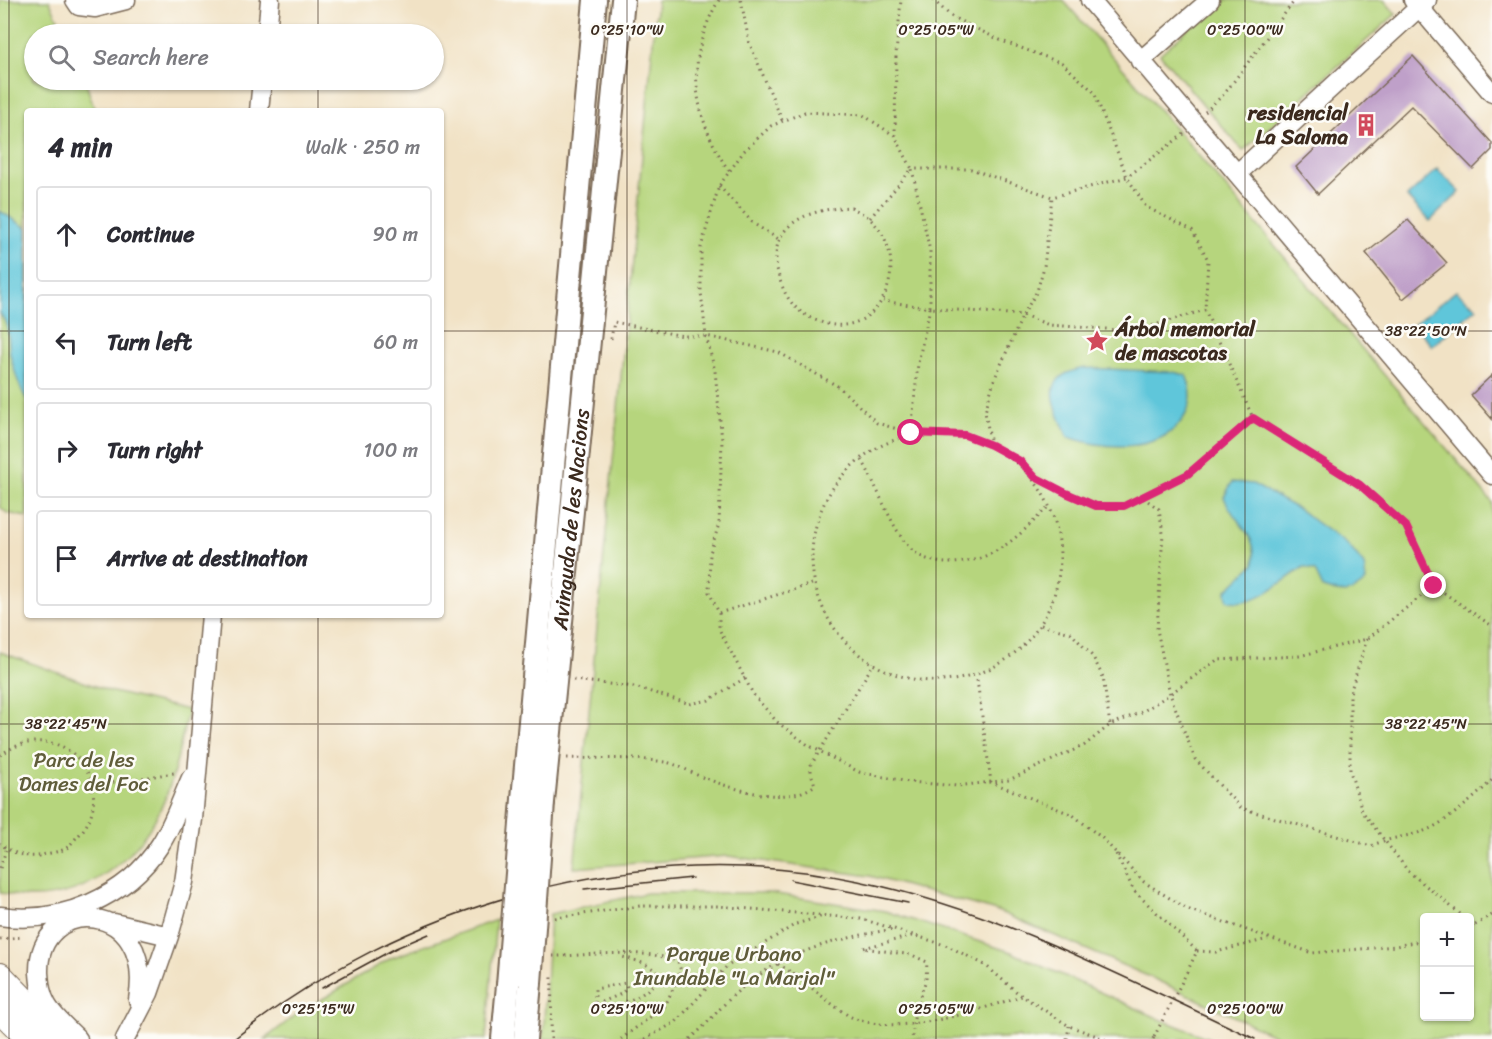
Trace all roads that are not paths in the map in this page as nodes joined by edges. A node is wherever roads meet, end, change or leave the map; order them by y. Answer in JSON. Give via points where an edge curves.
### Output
{"nodes":[{"id":1,"x":75,"y":0,"type":"edge"},
{"id":2,"x":126,"y":0,"type":"edge"},
{"id":3,"x":266,"y":0,"type":"edge"},
{"id":4,"x":270,"y":0,"type":"edge"},
{"id":5,"x":595,"y":0,"type":"edge"},
{"id":6,"x":623,"y":0,"type":"edge"},
{"id":7,"x":1090,"y":0,"type":"edge"},
{"id":8,"x":1210,"y":0,"type":"edge"},
{"id":9,"x":1419,"y":2,"type":"edge"},
{"id":10,"x":268,"y":24,"type":"edge"},
{"id":11,"x":1140,"y":61,"type":"junction"},
{"id":12,"x":261,"y":90,"type":"edge"},
{"id":13,"x":1492,"y":93,"type":"edge"},
{"id":14,"x":259,"y":108,"type":"edge"},
{"id":15,"x":1238,"y":173,"type":"junction"},
{"id":16,"x":1492,"y":475,"type":"edge"},
{"id":17,"x":211,"y":618,"type":"edge"},
{"id":18,"x":196,"y":765,"type":"junction"},
{"id":19,"x":533,"y":800,"type":"junction"},
{"id":20,"x":0,"y":916,"type":"edge"},
{"id":21,"x":114,"y":923,"type":"junction"},
{"id":22,"x":169,"y":936,"type":"junction"},
{"id":23,"x":0,"y":976,"type":"edge"},
{"id":24,"x":0,"y":1009,"type":"edge"},
{"id":25,"x":135,"y":1017,"type":"junction"},
{"id":26,"x":30,"y":1039,"type":"edge"},
{"id":27,"x":61,"y":1039,"type":"edge"},
{"id":28,"x":78,"y":1039,"type":"edge"},
{"id":29,"x":125,"y":1039,"type":"edge"},
{"id":30,"x":503,"y":1039,"type":"edge"},
{"id":31,"x":525,"y":1039,"type":"edge"}],
"edges":[{"from":1,"to":2,"type":"street","via":[[79,6],[95,8]]},
{"from":3,"to":4,"type":"street"},
{"from":4,"to":10,"type":"street"},
{"from":5,"to":19,"type":"street","name":"Avinguda de les Nacions"},
{"from":6,"to":19,"type":"street","name":"Avinguda de les Nacions"},
{"from":7,"to":11,"type":"street"},
{"from":8,"to":11,"type":"street"},
{"from":9,"to":13,"type":"street"},
{"from":9,"to":15,"type":"street"},
{"from":11,"to":15,"type":"street"},
{"from":12,"to":14,"type":"street"},
{"from":15,"to":16,"type":"street"},
{"from":17,"to":18,"type":"street"},
{"from":18,"to":20,"type":"street","via":[[160,845],[127,883],[69,912],[48,917]]},
{"from":18,"to":22,"type":"street","via":[[184,882]]},
{"from":19,"to":30,"type":"street","name":"Avinguda de les Nacions","bridge":true},
{"from":19,"to":31,"type":"street","name":"Avinguda de les Nacions","bridge":true,"via":[[530,983]]},
{"from":21,"to":22,"type":"street"},
{"from":21,"to":25,"type":"street","via":[[131,941],[139,961],[141,981]]},
{"from":21,"to":28,"type":"street","via":[[74,920],[48,938],[39,957],[40,987],[47,1006]]},
{"from":22,"to":25,"type":"street","via":[[149,993]]},
{"from":23,"to":27,"type":"main road"},
{"from":24,"to":26,"type":"main road"},
{"from":25,"to":29,"type":"street"}]}
